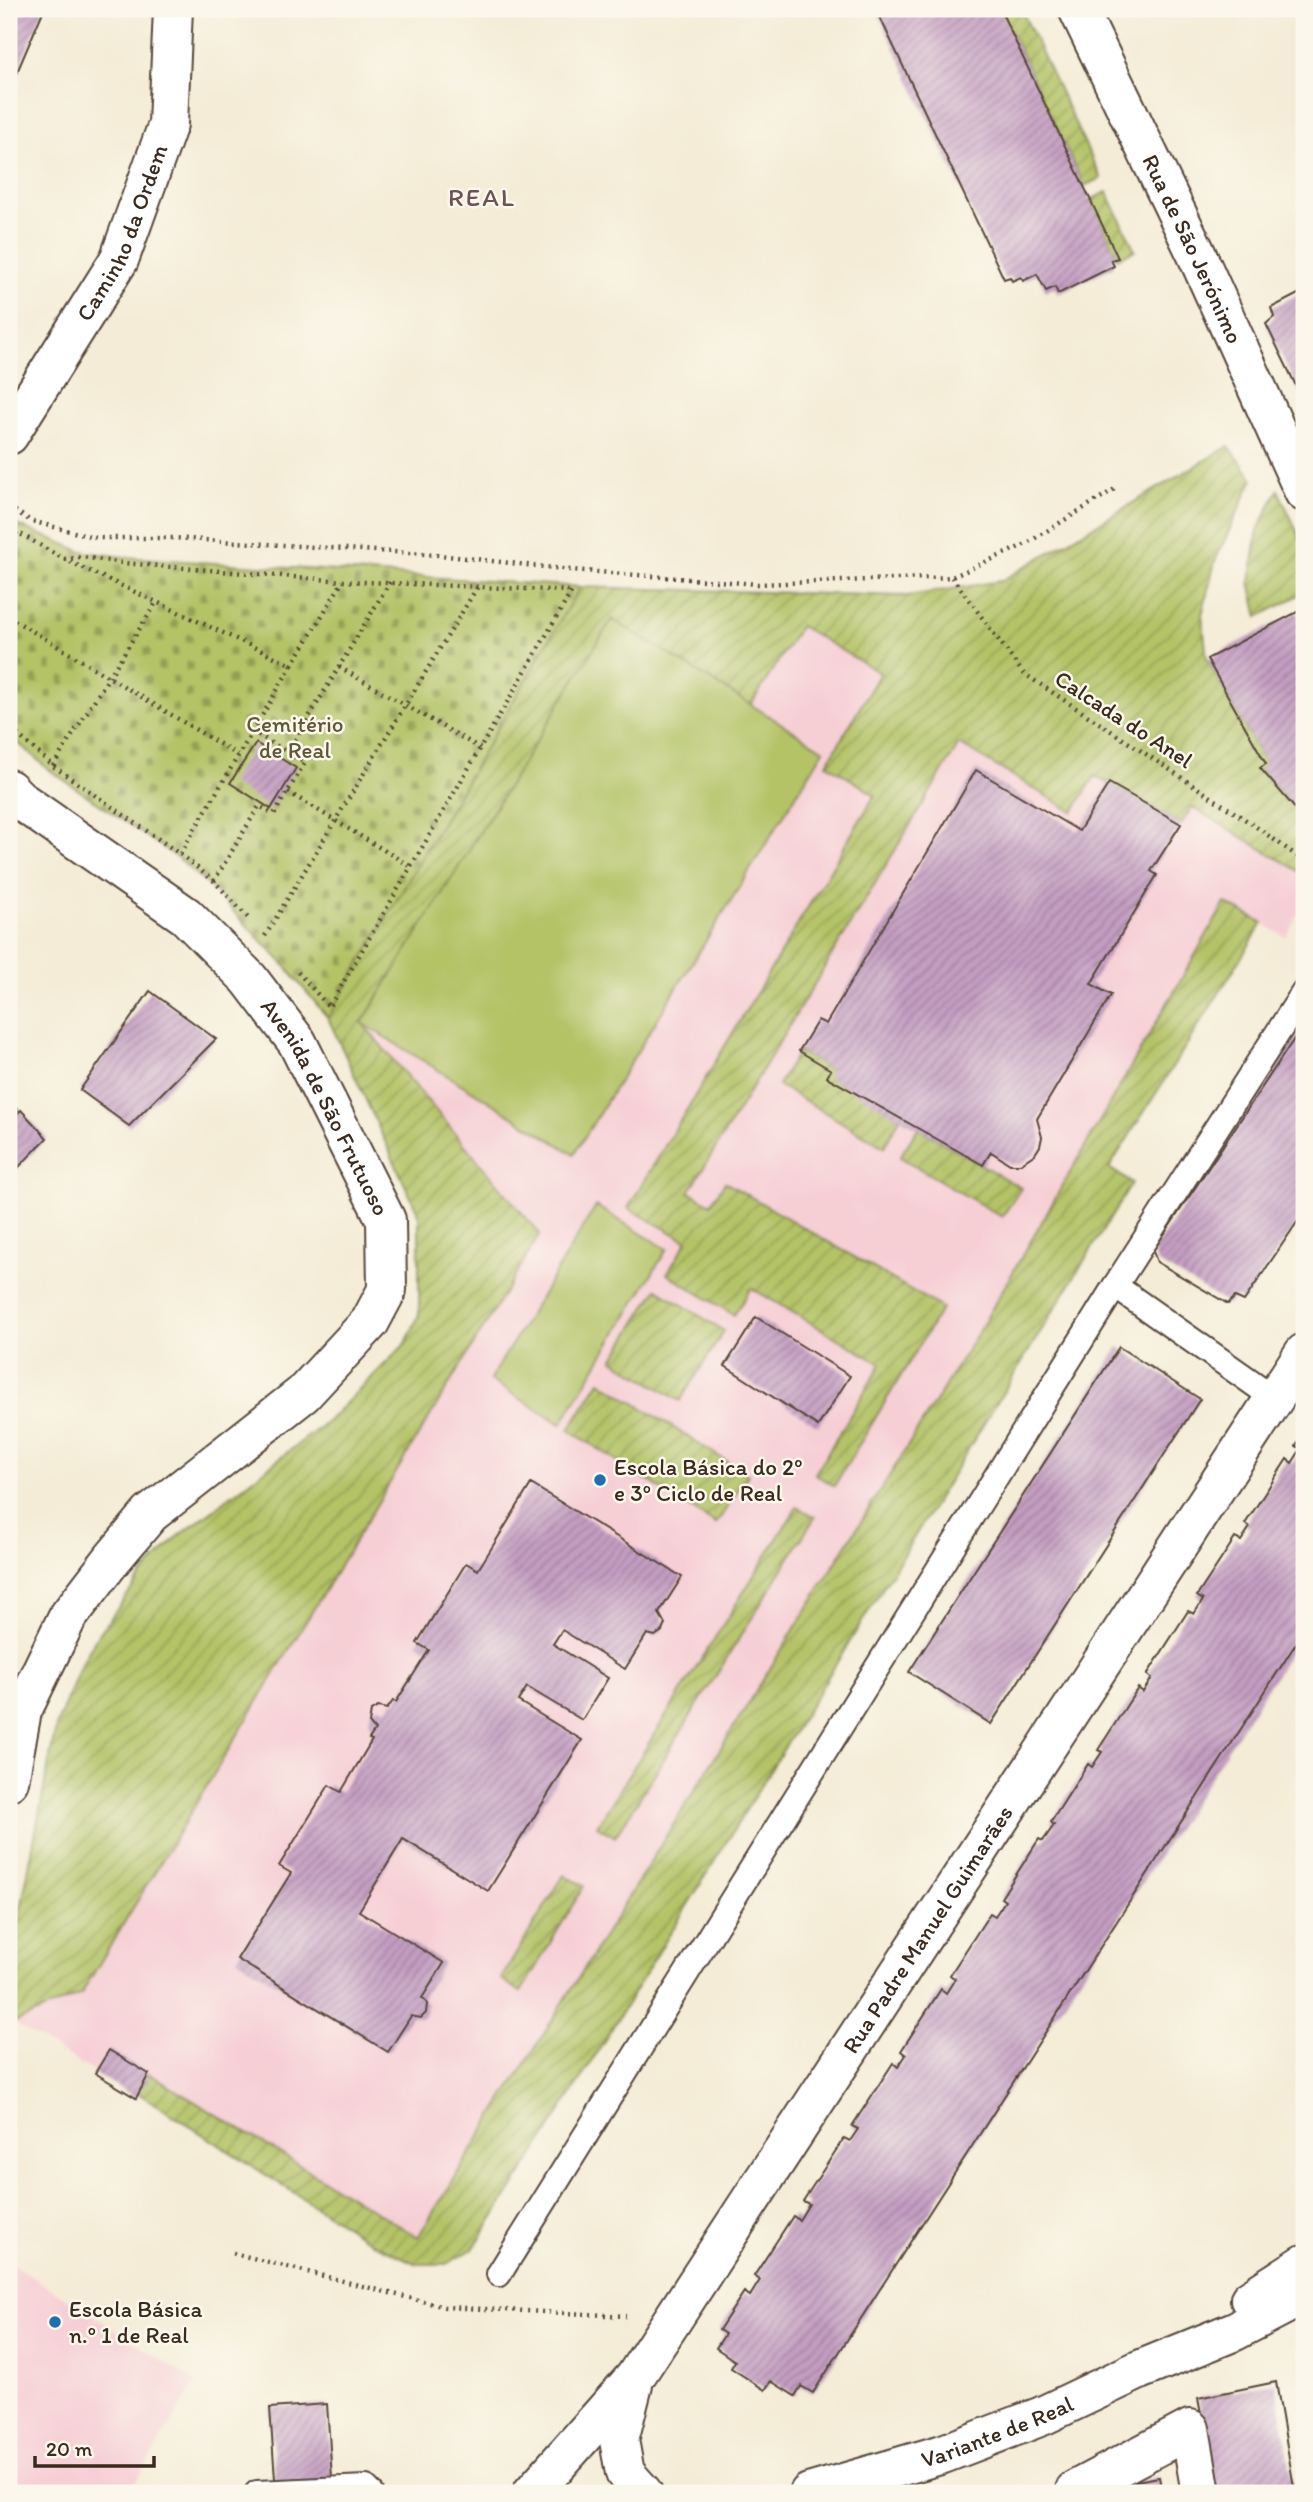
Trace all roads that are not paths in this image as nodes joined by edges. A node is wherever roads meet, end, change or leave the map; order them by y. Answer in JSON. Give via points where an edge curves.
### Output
{"nodes":[{"id":1,"x":173,"y":9,"type":"edge"},
{"id":2,"x":1079,"y":9,"type":"edge"},
{"id":3,"x":9,"y":435,"type":"edge"},
{"id":4,"x":1304,"y":492,"type":"edge"},
{"id":5,"x":9,"y":789,"type":"edge"},
{"id":6,"x":1304,"y":992,"type":"edge"},
{"id":7,"x":1115,"y":1286,"type":"junction"},
{"id":8,"x":1304,"y":1353,"type":"edge"},
{"id":9,"x":1274,"y":1398,"type":"junction"},
{"id":10,"x":9,"y":1781,"type":"edge"},
{"id":11,"x":1304,"y":2264,"type":"edge"},
{"id":12,"x":499,"y":2274,"type":"dead end"},
{"id":13,"x":1304,"y":2295,"type":"edge"},
{"id":14,"x":1139,"y":2370,"type":"junction"},
{"id":15,"x":635,"y":2377,"type":"junction"},
{"id":16,"x":257,"y":2493,"type":"edge"},
{"id":17,"x":371,"y":2493,"type":"edge"},
{"id":18,"x":531,"y":2493,"type":"edge"},
{"id":19,"x":643,"y":2493,"type":"edge"},
{"id":20,"x":809,"y":2493,"type":"edge"},
{"id":21,"x":1075,"y":2493,"type":"edge"},
{"id":22,"x":1201,"y":2493,"type":"edge"}],
"edges":[{"from":1,"to":3,"type":"street","name":"Caminho da Ordem","via":[[168,124],[119,260]]},
{"from":2,"to":4,"type":"street","name":"Rua de São Jerónimo"},
{"from":5,"to":10,"type":"street","name":"Avenida de São Frutuoso","via":[[186,916],[249,979],[297,1042],[386,1220],[387,1290],[370,1322],[303,1394],[150,1514],[113,1558],[67,1618],[22,1711]]},
{"from":6,"to":7,"type":"lane"},
{"from":7,"to":9,"type":"lane"},
{"from":7,"to":12,"type":"lane"},
{"from":8,"to":9,"type":"street","name":"Rua Padre Manuel Guimarães"},
{"from":9,"to":15,"type":"street","name":"Rua Padre Manuel Guimarães"},
{"from":11,"to":14,"type":"street","name":"Variante de Real"},
{"from":13,"to":14,"type":"street","name":"Variante de Real","via":[[1235,2331]]},
{"from":14,"to":20,"type":"street","name":"Variante de Real","via":[[1042,2416],[943,2454]]},
{"from":15,"to":18,"type":"street","name":"Rua Padre Manuel Guimarães"},
{"from":15,"to":19,"type":"street","via":[[619,2440],[625,2473]]},
{"from":16,"to":17,"type":"lane","via":[[366,2488]]},
{"from":21,"to":22,"type":"street","via":[[1190,2429]]}]}
